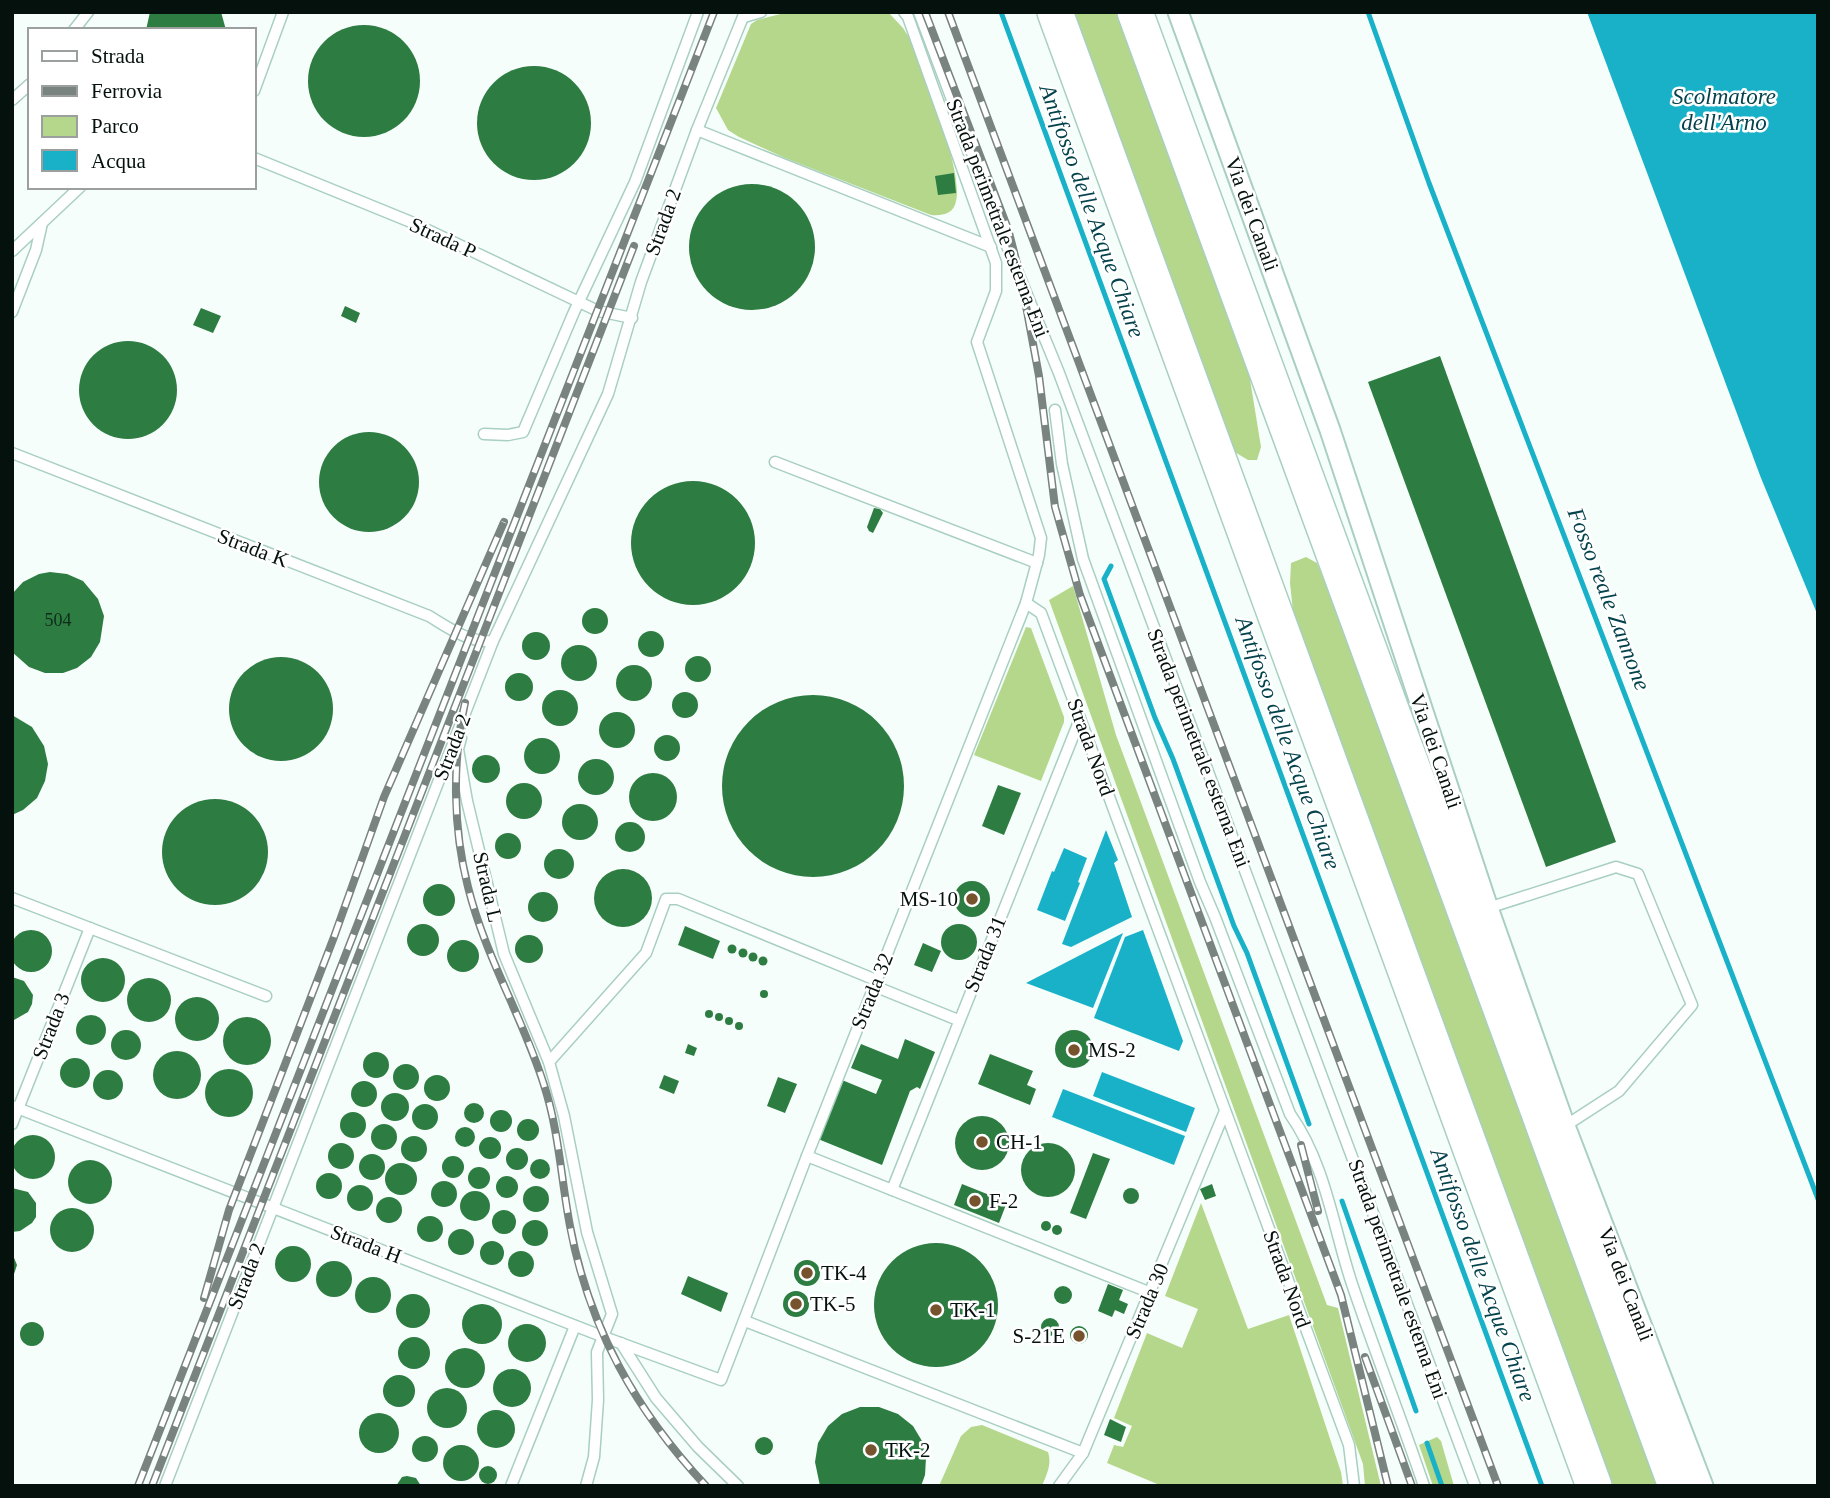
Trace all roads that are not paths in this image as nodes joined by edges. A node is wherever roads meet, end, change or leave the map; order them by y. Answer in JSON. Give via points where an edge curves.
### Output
{"nodes":[{"id":1,"x":88,"y":12,"type":"edge"},
{"id":2,"x":283,"y":12,"type":"edge"},
{"id":3,"x":698,"y":12,"type":"edge"},
{"id":4,"x":761,"y":12,"type":"edge"},
{"id":5,"x":904,"y":12,"type":"edge"},
{"id":6,"x":919,"y":12,"type":"edge"},
{"id":7,"x":1055,"y":12,"type":"edge"},
{"id":8,"x":1135,"y":12,"type":"edge"},
{"id":9,"x":1178,"y":12,"type":"edge"},
{"id":10,"x":745,"y":15,"type":"edge"},
{"id":11,"x":76,"y":28,"type":"edge"},
{"id":12,"x":28,"y":86,"type":"edge"},
{"id":13,"x":256,"y":86,"type":"edge"},
{"id":14,"x":12,"y":100,"type":"edge"},
{"id":15,"x":697,"y":130,"type":"junction"},
{"id":16,"x":256,"y":159,"type":"edge"},
{"id":17,"x":78,"y":189,"type":"edge"},
{"id":18,"x":42,"y":223,"type":"junction"},
{"id":19,"x":991,"y":247,"type":"junction"},
{"id":20,"x":12,"y":251,"type":"edge"},
{"id":21,"x":578,"y":303,"type":"junction"},
{"id":22,"x":12,"y":312,"type":"edge"},
{"id":23,"x":632,"y":318,"type":"junction"},
{"id":24,"x":1055,"y":410,"type":"dead end"},
{"id":25,"x":484,"y":434,"type":"dead end"},
{"id":26,"x":12,"y":453,"type":"edge"},
{"id":27,"x":775,"y":462,"type":"dead end"},
{"id":28,"x":1037,"y":563,"type":"junction"},
{"id":29,"x":1026,"y":603,"type":"junction"},
{"id":30,"x":493,"y":641,"type":"junction"},
{"id":31,"x":467,"y":706,"type":"junction"},
{"id":32,"x":1080,"y":719,"type":"junction"},
{"id":33,"x":12,"y":898,"type":"edge"},
{"id":34,"x":1488,"y":908,"type":"junction"},
{"id":35,"x":90,"y":928,"type":"junction"},
{"id":36,"x":875,"y":983,"type":"junction"},
{"id":37,"x":266,"y":996,"type":"dead end"},
{"id":38,"x":958,"y":1020,"type":"junction"},
{"id":39,"x":549,"y":1062,"type":"junction"},
{"id":40,"x":15,"y":1107,"type":"edge"},
{"id":41,"x":1225,"y":1111,"type":"junction"},
{"id":42,"x":12,"y":1124,"type":"edge"},
{"id":43,"x":1565,"y":1126,"type":"junction"},
{"id":44,"x":807,"y":1156,"type":"junction"},
{"id":45,"x":892,"y":1189,"type":"junction"},
{"id":46,"x":273,"y":1208,"type":"junction"},
{"id":47,"x":1151,"y":1293,"type":"junction"},
{"id":48,"x":745,"y":1321,"type":"junction"},
{"id":49,"x":575,"y":1326,"type":"junction"},
{"id":50,"x":604,"y":1337,"type":"junction"},
{"id":51,"x":621,"y":1343,"type":"junction"},
{"id":52,"x":722,"y":1380,"type":"joint"},
{"id":53,"x":1083,"y":1453,"type":"junction"},
{"id":54,"x":165,"y":1486,"type":"edge"},
{"id":55,"x":511,"y":1486,"type":"edge"},
{"id":56,"x":586,"y":1486,"type":"edge"},
{"id":57,"x":737,"y":1486,"type":"edge"},
{"id":58,"x":1059,"y":1486,"type":"edge"},
{"id":59,"x":1354,"y":1486,"type":"edge"},
{"id":60,"x":1424,"y":1486,"type":"edge"},
{"id":61,"x":1475,"y":1486,"type":"edge"},
{"id":62,"x":1594,"y":1486,"type":"edge"},
{"id":63,"x":1676,"y":1486,"type":"edge"},
{"id":64,"x":1703,"y":1486,"type":"edge"}],
"edges":[{"from":1,"to":11,"type":"lane"},
{"from":2,"to":13,"type":"lane"},
{"from":3,"to":21,"type":"lane","via":[[635,182]]},
{"from":4,"to":10,"type":"lane"},
{"from":5,"to":19,"type":"lane"},
{"from":6,"to":61,"type":"lane","name":"Strada perimetrale esterna Eni","via":[[1059,373]]},
{"from":7,"to":62,"type":"highway"},
{"from":8,"to":63,"type":"highway"},
{"from":9,"to":34,"type":"street","name":"Via dei Canali","via":[[1330,430]]},
{"from":10,"to":15,"type":"lane","name":"Strada 2"},
{"from":12,"to":14,"type":"lane"},
{"from":15,"to":19,"type":"lane"},
{"from":15,"to":23,"type":"lane","name":"Strada 2"},
{"from":16,"to":21,"type":"lane","name":"Strada P","via":[[411,222]]},
{"from":17,"to":18,"type":"lane"},
{"from":18,"to":20,"type":"lane"},
{"from":18,"to":22,"type":"lane"},
{"from":19,"to":28,"type":"lane","via":[[996,291],[978,342],[1041,538]]},
{"from":21,"to":23,"type":"lane","name":"Strada P"},
{"from":21,"to":25,"type":"lane","via":[[523,432]]},
{"from":23,"to":30,"type":"lane","name":"Strada 2","via":[[608,394]]},
{"from":24,"to":60,"type":"lane","via":[[1083,559],[1200,882],[1290,1114],[1330,1201],[1352,1284]]},
{"from":26,"to":30,"type":"lane","name":"Strada K","via":[[429,617],[456,633],[481,642]]},
{"from":27,"to":28,"type":"lane"},
{"from":28,"to":29,"type":"lane"},
{"from":29,"to":32,"type":"lane","name":"Strada Nord","via":[[1041,613]]},
{"from":29,"to":36,"type":"lane","name":"Strada 32"},
{"from":30,"to":31,"type":"lane","name":"Strada 2"},
{"from":31,"to":39,"type":"lane","name":"Strada L","via":[[458,749],[467,801],[504,954]]},
{"from":31,"to":46,"type":"lane","name":"Strada 2"},
{"from":32,"to":38,"type":"lane","name":"Strada 31"},
{"from":32,"to":41,"type":"lane","name":"Strada Nord"},
{"from":33,"to":35,"type":"lane"},
{"from":34,"to":43,"type":"street","name":"Via dei Canali"},
{"from":34,"to":43,"type":"lane","via":[[1616,867],[1638,874],[1692,1005],[1619,1091]]},
{"from":35,"to":37,"type":"lane"},
{"from":35,"to":40,"type":"lane","name":"Strada 3"},
{"from":36,"to":38,"type":"lane"},
{"from":36,"to":39,"type":"lane","via":[[678,899],[666,899],[646,953]]},
{"from":36,"to":44,"type":"lane","name":"Strada 32"},
{"from":38,"to":45,"type":"lane","name":"Strada 31"},
{"from":39,"to":50,"type":"lane","name":"Strada L","via":[[587,1232],[612,1314]]},
{"from":40,"to":42,"type":"lane","name":"Strada 3"},
{"from":40,"to":46,"type":"lane","name":"Strada H"},
{"from":41,"to":47,"type":"lane","name":"Strada 30"},
{"from":41,"to":59,"type":"lane","name":"Strada Nord","via":[[1349,1445]]},
{"from":43,"to":64,"type":"street","name":"Via dei Canali"},
{"from":44,"to":45,"type":"lane"},
{"from":44,"to":48,"type":"lane","name":"Strada 32"},
{"from":45,"to":47,"type":"lane"},
{"from":46,"to":49,"type":"lane","name":"Strada H"},
{"from":46,"to":54,"type":"lane","name":"Strada 2"},
{"from":47,"to":53,"type":"lane","name":"Strada 30"},
{"from":48,"to":52,"type":"lane","name":"Strada 32"},
{"from":48,"to":53,"type":"lane"},
{"from":49,"to":50,"type":"lane","name":"Strada H"},
{"from":49,"to":55,"type":"lane"},
{"from":50,"to":51,"type":"lane","name":"Strada H"},
{"from":50,"to":56,"type":"lane","name":"Strada L","via":[[597,1352],[594,1457]]},
{"from":51,"to":52,"type":"lane","name":"Strada H"},
{"from":51,"to":57,"type":"lane","via":[[656,1398]]},
{"from":53,"to":58,"type":"lane","name":"Strada 30"}]}
